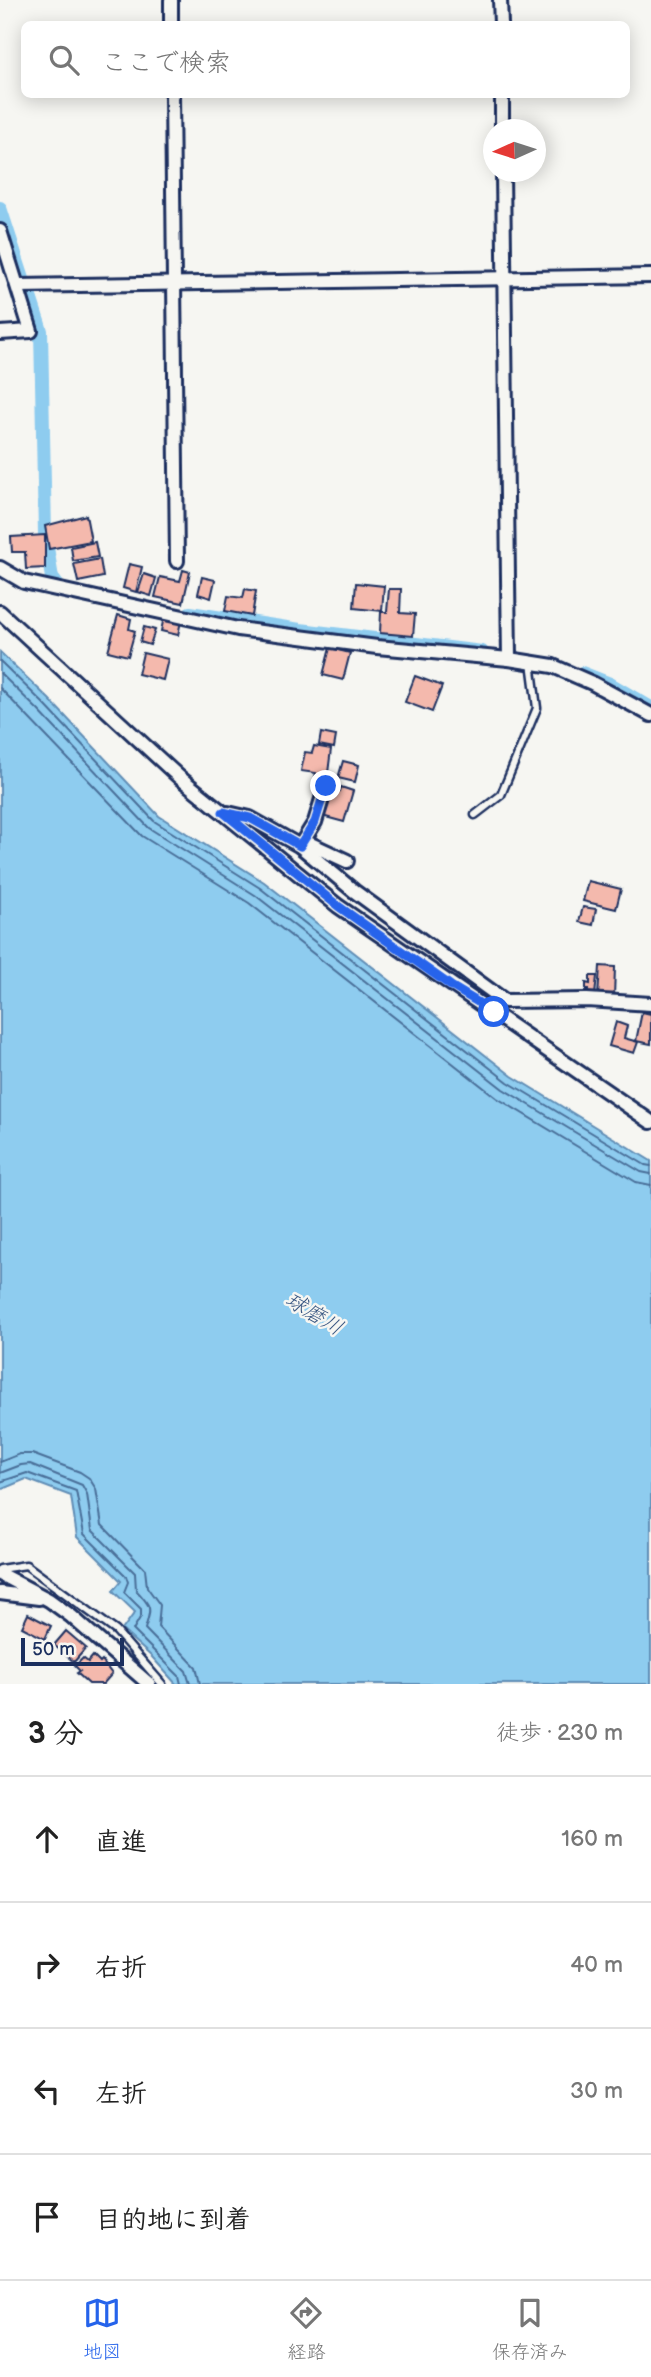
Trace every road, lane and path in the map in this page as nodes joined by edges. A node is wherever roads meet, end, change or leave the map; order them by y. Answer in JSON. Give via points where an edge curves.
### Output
{"nodes":[{"id":1,"x":171,"y":0,"type":"edge"},
{"id":2,"x":500,"y":0,"type":"edge"},
{"id":3,"x":171,"y":21,"type":"edge"},
{"id":4,"x":501,"y":21,"type":"edge"},
{"id":5,"x":172,"y":98,"type":"edge"},
{"id":6,"x":502,"y":98,"type":"edge"},
{"id":7,"x":502,"y":119,"type":"edge"},
{"id":8,"x":503,"y":182,"type":"edge"},
{"id":9,"x":0,"y":231,"type":"edge"},
{"id":10,"x":651,"y":276,"type":"edge"},
{"id":11,"x":505,"y":278,"type":"junction"},
{"id":12,"x":174,"y":284,"type":"junction"},
{"id":13,"x":18,"y":286,"type":"junction"},
{"id":14,"x":0,"y":333,"type":"edge"},
{"id":15,"x":177,"y":561,"type":"dead end"},
{"id":16,"x":0,"y":568,"type":"edge"},
{"id":17,"x":0,"y":612,"type":"edge"},
{"id":18,"x":509,"y":659,"type":"junction"},
{"id":19,"x":530,"y":662,"type":"junction"},
{"id":20,"x":651,"y":715,"type":"edge"},
{"id":21,"x":326,"y":786,"type":"dead end"},
{"id":22,"x":223,"y":812,"type":"junction"},
{"id":23,"x":475,"y":815,"type":"dead end"},
{"id":24,"x":302,"y":843,"type":"junction"},
{"id":25,"x":346,"y":861,"type":"dead end"},
{"id":26,"x":651,"y":1004,"type":"edge"},
{"id":27,"x":651,"y":1122,"type":"edge"},
{"id":28,"x":0,"y":1569,"type":"edge"},
{"id":29,"x":0,"y":1574,"type":"edge"},
{"id":30,"x":0,"y":1593,"type":"edge"},
{"id":31,"x":49,"y":1600,"type":"junction"},
{"id":32,"x":149,"y":1684,"type":"edge"},
{"id":33,"x":162,"y":1684,"type":"edge"}],
"edges":[{"from":1,"to":3,"type":"street"},
{"from":2,"to":4,"type":"street"},
{"from":5,"to":12,"type":"street"},
{"from":6,"to":7,"type":"street"},
{"from":8,"to":11,"type":"street"},
{"from":9,"to":13,"type":"street"},
{"from":10,"to":11,"type":"street"},
{"from":11,"to":12,"type":"street"},
{"from":11,"to":18,"type":"street"},
{"from":12,"to":13,"type":"street"},
{"from":12,"to":15,"type":"street"},
{"from":13,"to":14,"type":"street","via":[[31,331]]},
{"from":16,"to":18,"type":"street","via":[[23,582],[238,629]]},
{"from":17,"to":22,"type":"street"},
{"from":18,"to":19,"type":"street"},
{"from":19,"to":20,"type":"street","via":[[553,666],[592,683]]},
{"from":19,"to":23,"type":"lane","via":[[537,708],[500,795]]},
{"from":21,"to":24,"type":"street","via":[[315,822]]},
{"from":22,"to":24,"type":"street","via":[[250,818]]},
{"from":22,"to":27,"type":"street","via":[[338,906]]},
{"from":24,"to":25,"type":"street"},
{"from":24,"to":26,"type":"street","via":[[354,891],[505,1001]]},
{"from":28,"to":33,"type":"lane","via":[[26,1565],[116,1631]]},
{"from":29,"to":31,"type":"street"},
{"from":30,"to":31,"type":"street"},
{"from":31,"to":32,"type":"street"}]}
